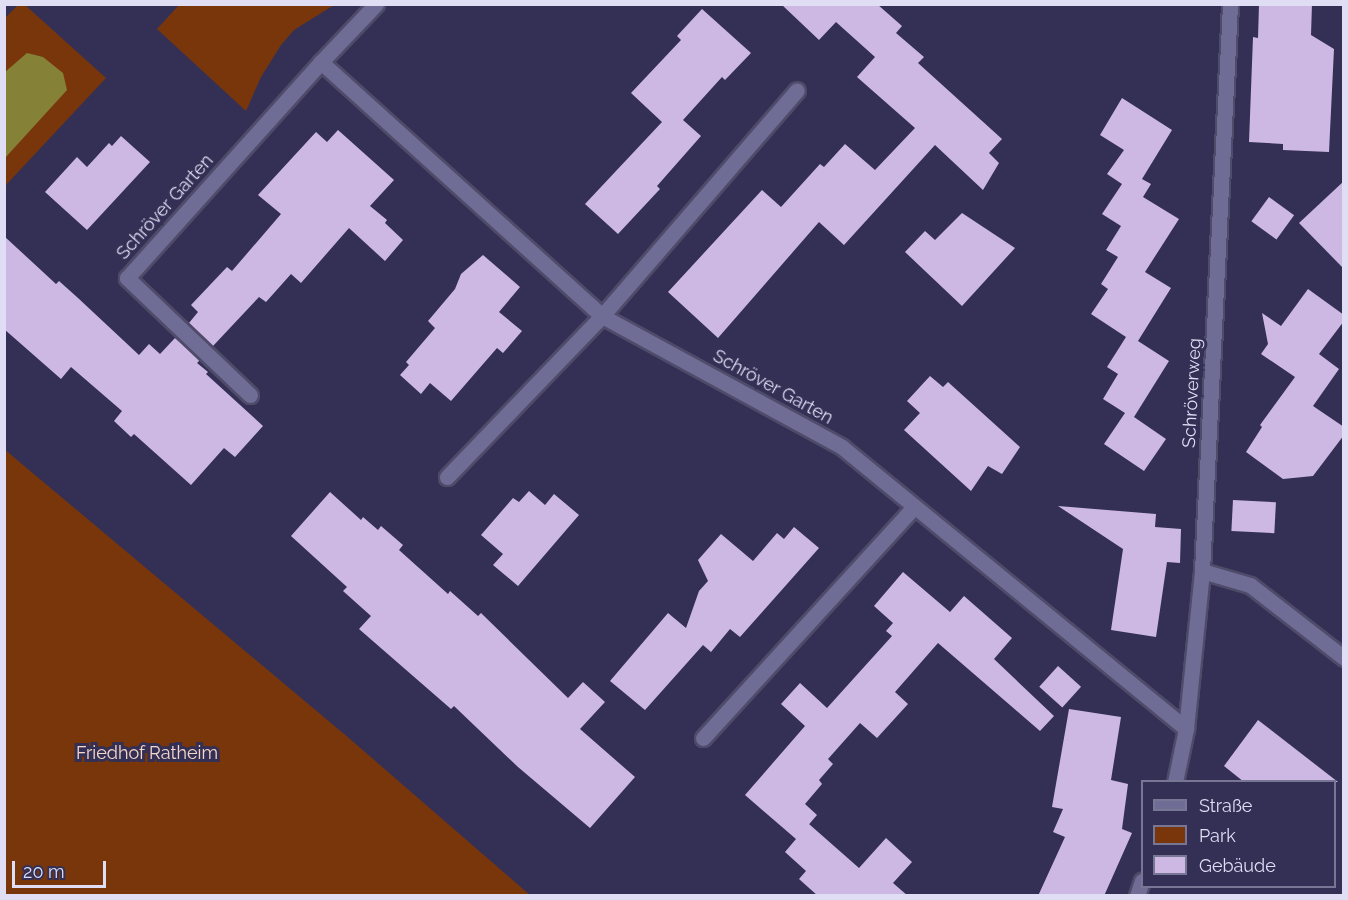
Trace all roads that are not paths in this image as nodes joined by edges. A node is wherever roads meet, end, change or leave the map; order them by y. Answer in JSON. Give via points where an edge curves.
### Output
{"nodes":[{"id":1,"x":376,"y":4,"type":"edge"},
{"id":2,"x":1230,"y":4,"type":"edge"},
{"id":3,"x":321,"y":62,"type":"junction"},
{"id":4,"x":797,"y":90,"type":"dead end"},
{"id":5,"x":602,"y":316,"type":"junction"},
{"id":6,"x":250,"y":395,"type":"dead end"},
{"id":7,"x":447,"y":477,"type":"dead end"},
{"id":8,"x":914,"y":507,"type":"junction"},
{"id":9,"x":1202,"y":571,"type":"junction"},
{"id":10,"x":1344,"y":658,"type":"edge"},
{"id":11,"x":1186,"y":729,"type":"junction"},
{"id":12,"x":703,"y":738,"type":"dead end"},
{"id":13,"x":1175,"y":780,"type":"edge"}],
"edges":[{"from":1,"to":3,"type":"street","name":"Schröver Garten"},
{"from":2,"to":9,"type":"street","name":"Schröverweg"},
{"from":3,"to":5,"type":"street","name":"Schröver Garten"},
{"from":3,"to":6,"type":"street","name":"Schröver Garten","via":[[127,278]]},
{"from":4,"to":5,"type":"street"},
{"from":5,"to":7,"type":"street"},
{"from":5,"to":8,"type":"street","name":"Schröver Garten","via":[[842,447]]},
{"from":8,"to":11,"type":"street","name":"Schröver Garten"},
{"from":8,"to":12,"type":"street"},
{"from":9,"to":10,"type":"street","via":[[1250,585]]},
{"from":9,"to":11,"type":"street","name":"Schröverweg"},
{"from":11,"to":13,"type":"street","name":"Schröverweg"}]}
